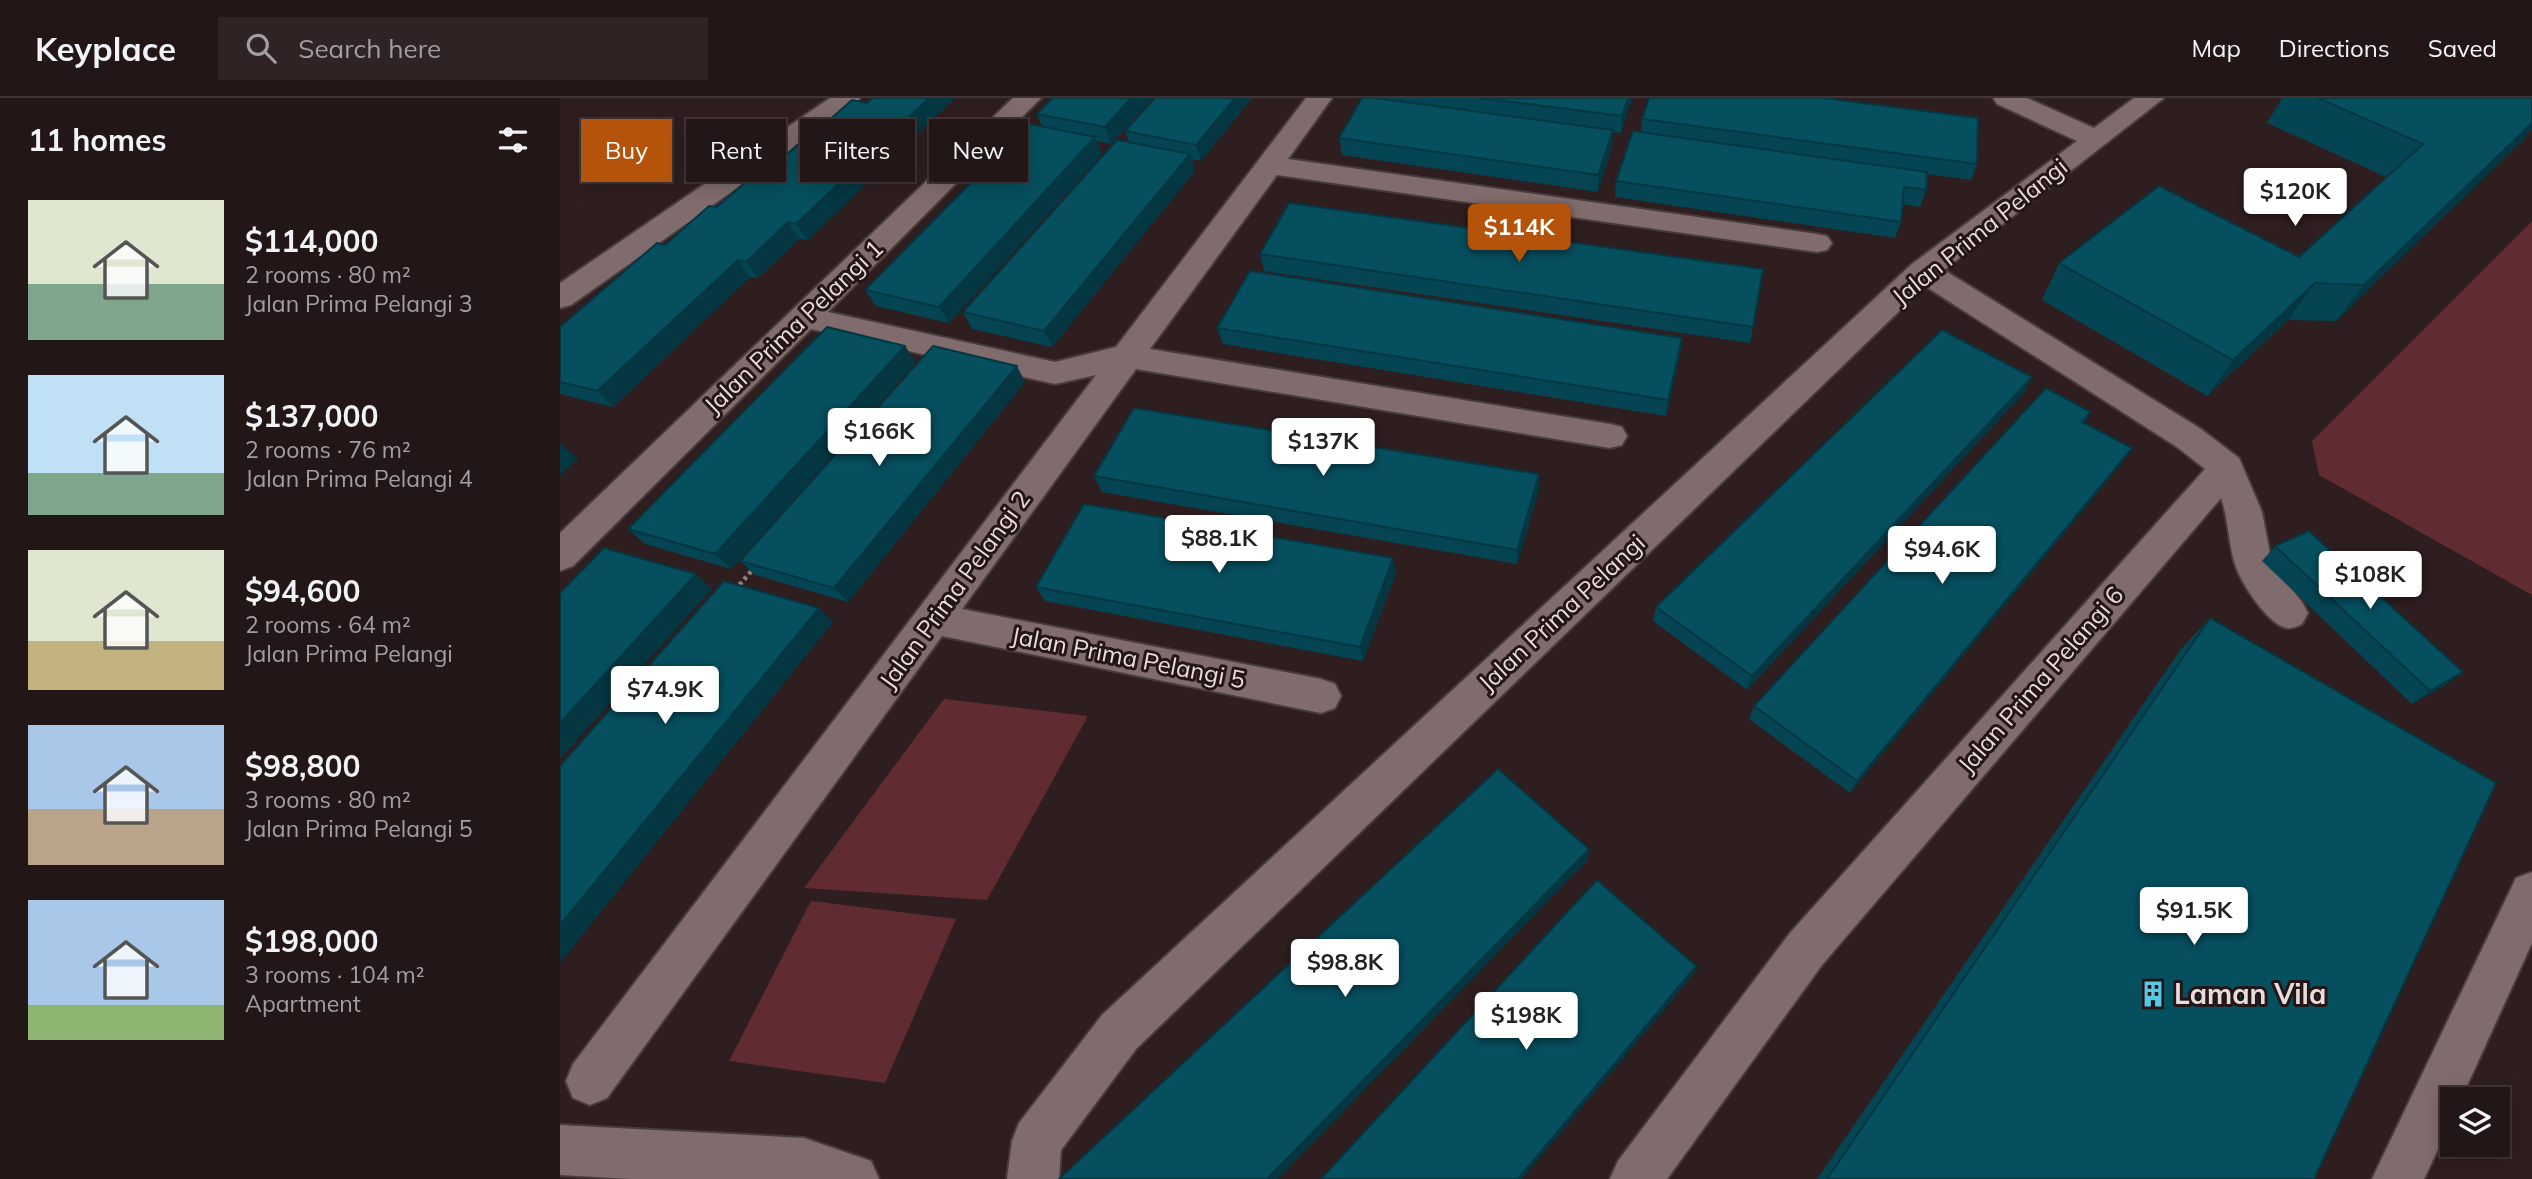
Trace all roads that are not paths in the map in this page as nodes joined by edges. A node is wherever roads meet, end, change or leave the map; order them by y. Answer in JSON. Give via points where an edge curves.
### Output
{"nodes":[{"id":1,"x":847,"y":98,"type":"edge"},
{"id":2,"x":1028,"y":98,"type":"edge"},
{"id":3,"x":1319,"y":98,"type":"edge"},
{"id":4,"x":2006,"y":98,"type":"edge"},
{"id":5,"x":2151,"y":98,"type":"edge"},
{"id":6,"x":2096,"y":139,"type":"junction"},
{"id":7,"x":1268,"y":165,"type":"junction"},
{"id":8,"x":1816,"y":243,"type":"dead end"},
{"id":9,"x":1923,"y":271,"type":"junction"},
{"id":10,"x":560,"y":298,"type":"edge"},
{"id":11,"x":805,"y":317,"type":"junction"},
{"id":12,"x":1127,"y":356,"type":"junction"},
{"id":13,"x":1610,"y":436,"type":"dead end"},
{"id":14,"x":2227,"y":467,"type":"junction"},
{"id":15,"x":560,"y":556,"type":"edge"},
{"id":16,"x":2289,"y":614,"type":"dead end"},
{"id":17,"x":934,"y":620,"type":"junction"},
{"id":18,"x":1321,"y":696,"type":"dead end"},
{"id":19,"x":2532,"y":893,"type":"edge"},
{"id":20,"x":590,"y":1081,"type":"dead end"},
{"id":21,"x":560,"y":1150,"type":"edge"},
{"id":22,"x":853,"y":1179,"type":"edge"},
{"id":23,"x":1033,"y":1179,"type":"edge"},
{"id":24,"x":1636,"y":1179,"type":"edge"},
{"id":25,"x":2398,"y":1179,"type":"edge"}],
"edges":[{"from":1,"to":10,"type":"street"},
{"from":2,"to":11,"type":"street","name":"Jalan Prima Pelangi 1"},
{"from":3,"to":7,"type":"street","name":"Jalan Prima Pelangi 2"},
{"from":4,"to":6,"type":"street"},
{"from":5,"to":6,"type":"street","name":"Jalan Prima Pelangi"},
{"from":6,"to":9,"type":"street","name":"Jalan Prima Pelangi"},
{"from":7,"to":8,"type":"street"},
{"from":7,"to":12,"type":"street","name":"Jalan Prima Pelangi 2"},
{"from":9,"to":14,"type":"street","via":[[2189,438]]},
{"from":9,"to":23,"type":"street","name":"Jalan Prima Pelangi","via":[[1119,1032],[1037,1141]]},
{"from":11,"to":12,"type":"street","via":[[1055,373]]},
{"from":11,"to":15,"type":"street","name":"Jalan Prima Pelangi 1"},
{"from":12,"to":13,"type":"street"},
{"from":12,"to":17,"type":"street","name":"Jalan Prima Pelangi 2"},
{"from":14,"to":16,"type":"street","via":[[2244,512],[2254,566]]},
{"from":14,"to":24,"type":"street","name":"Jalan Prima Pelangi 6","via":[[1807,949]]},
{"from":17,"to":18,"type":"street","name":"Jalan Prima Pelangi 5"},
{"from":17,"to":20,"type":"street","name":"Jalan Prima Pelangi 2"},
{"from":19,"to":25,"type":"street"},
{"from":21,"to":22,"type":"street","via":[[804,1163]]}]}
